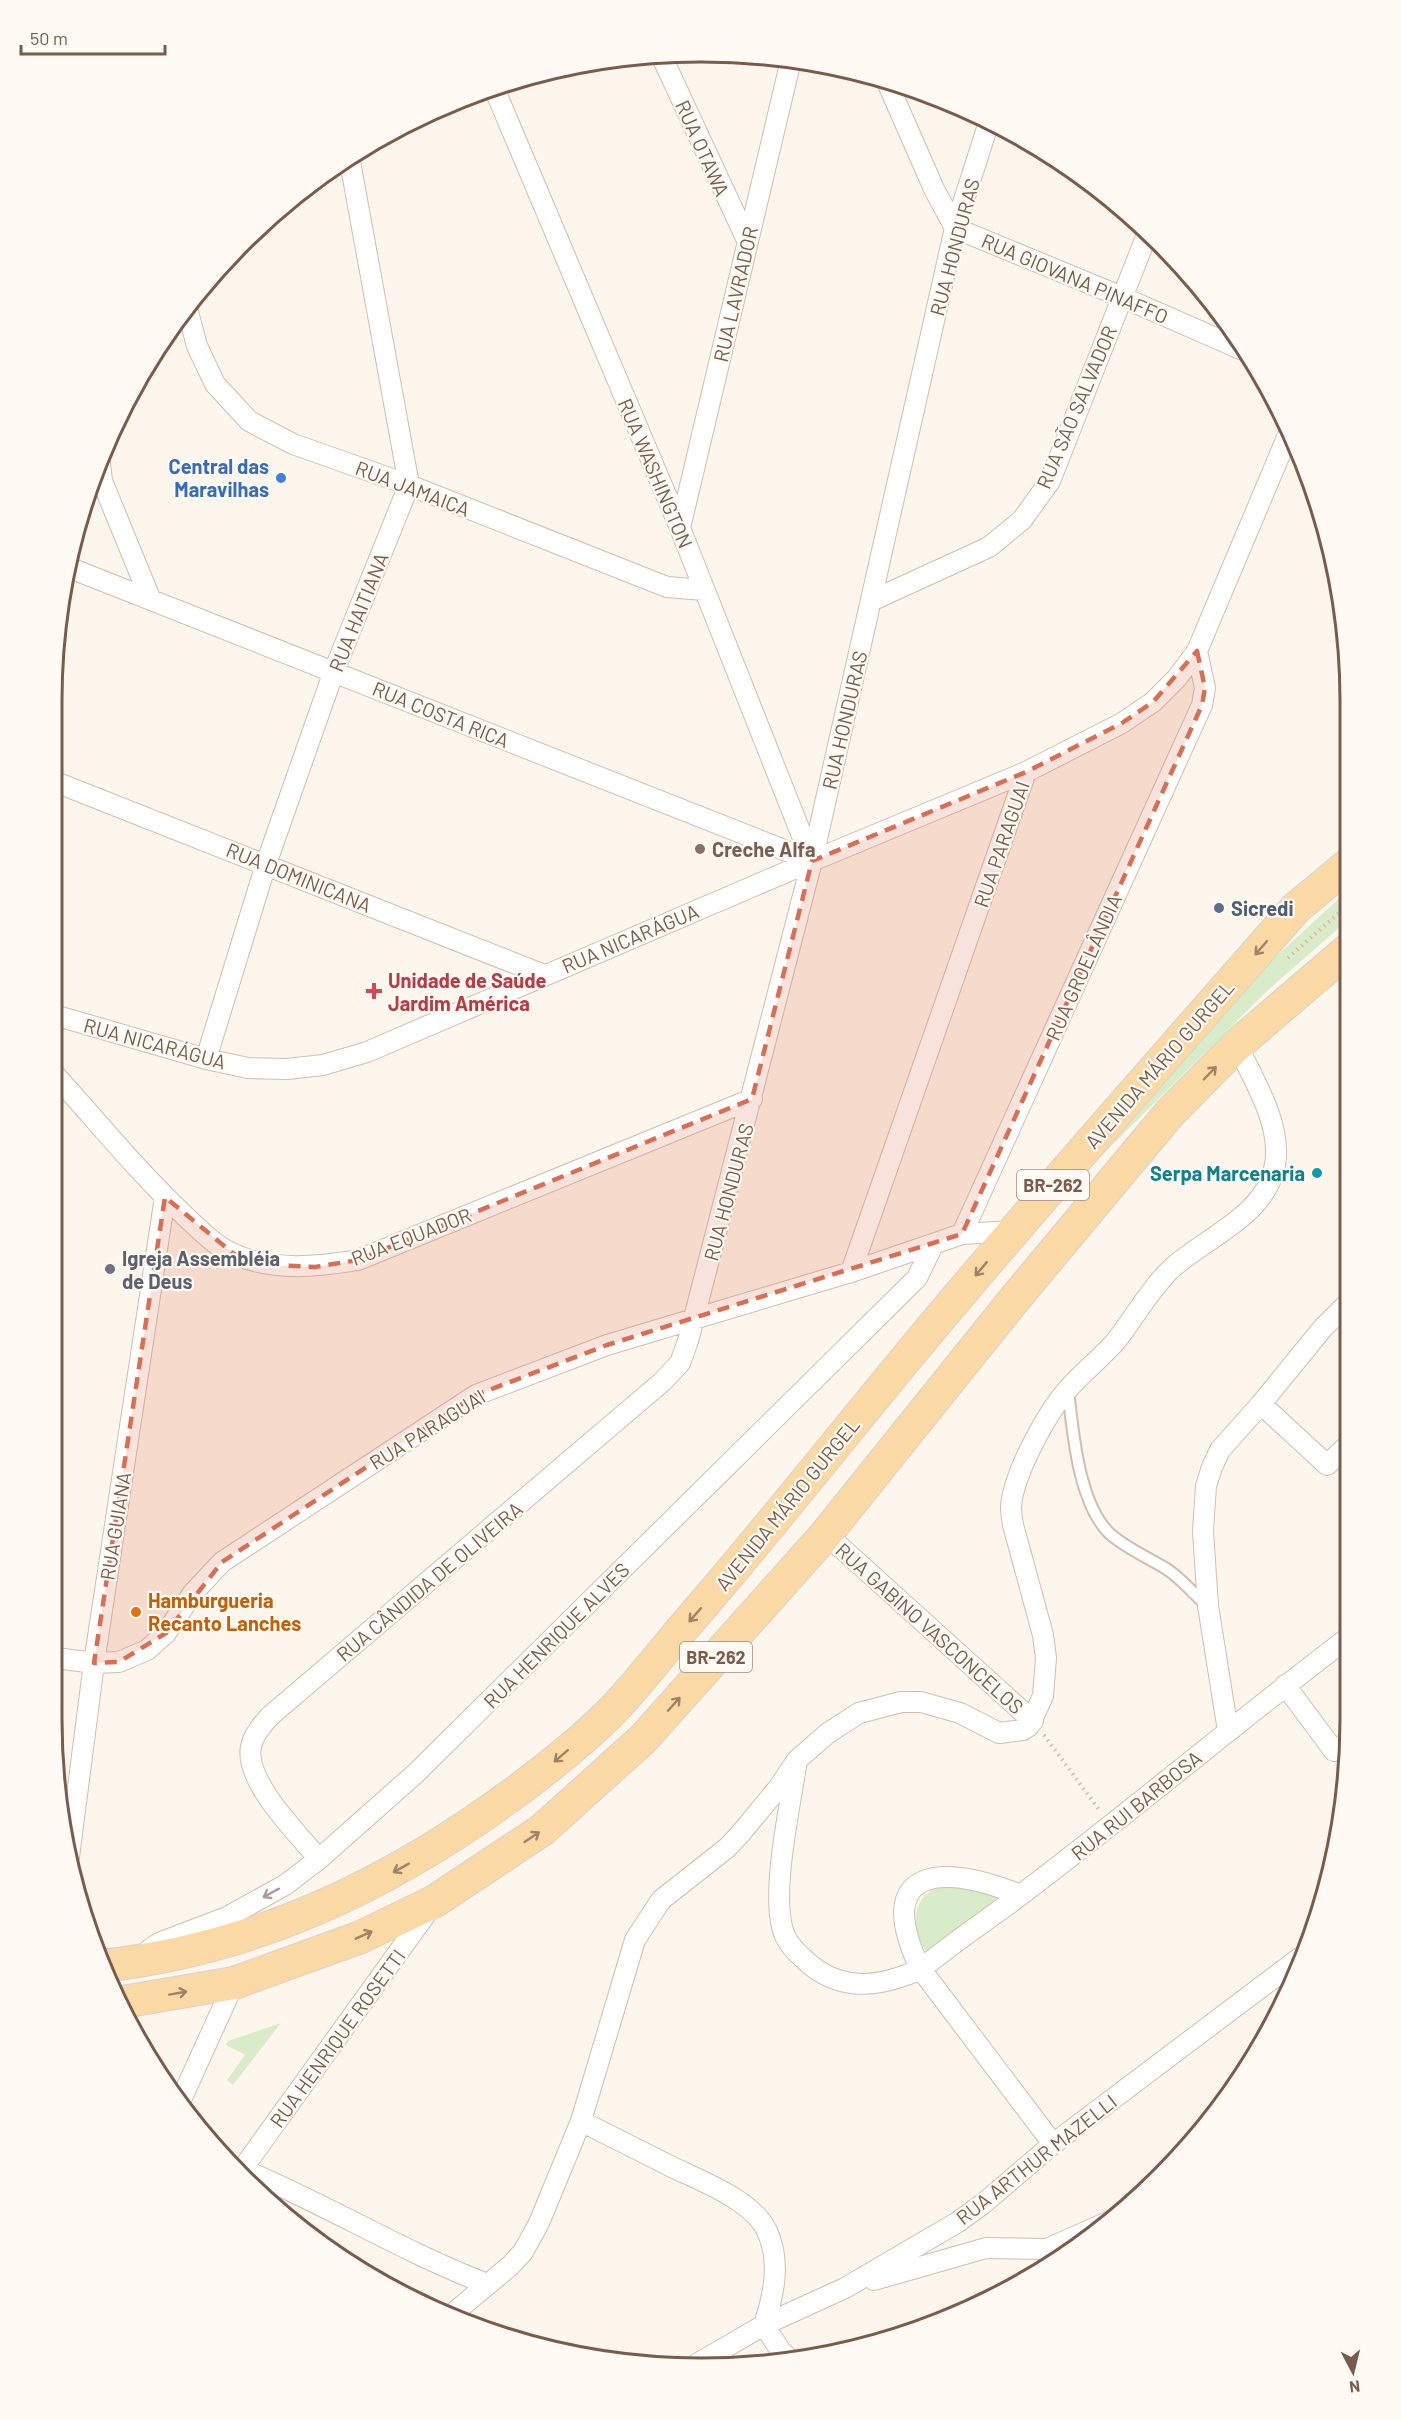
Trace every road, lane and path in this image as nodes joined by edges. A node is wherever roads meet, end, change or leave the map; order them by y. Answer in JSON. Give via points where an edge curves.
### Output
{"nodes":[{"id":1,"x":665,"y":63,"type":"edge"},
{"id":2,"x":789,"y":68,"type":"edge"},
{"id":3,"x":891,"y":90,"type":"edge"},
{"id":4,"x":497,"y":94,"type":"edge"},
{"id":5,"x":987,"y":129,"type":"edge"},
{"id":6,"x":351,"y":165,"type":"edge"},
{"id":7,"x":956,"y":228,"type":"junction"},
{"id":8,"x":747,"y":240,"type":"junction"},
{"id":9,"x":1144,"y":241,"type":"edge"},
{"id":10,"x":1122,"y":297,"type":"junction"},
{"id":11,"x":190,"y":318,"type":"edge"},
{"id":12,"x":1232,"y":345,"type":"edge"},
{"id":13,"x":1285,"y":442,"type":"edge"},
{"id":14,"x":102,"y":478,"type":"edge"},
{"id":15,"x":409,"y":485,"type":"junction"},
{"id":16,"x":680,"y":528,"type":"junction"},
{"id":17,"x":75,"y":570,"type":"edge"},
{"id":18,"x":704,"y":590,"type":"junction"},
{"id":19,"x":150,"y":598,"type":"junction"},
{"id":20,"x":872,"y":601,"type":"junction"},
{"id":21,"x":1197,"y":651,"type":"junction"},
{"id":22,"x":334,"y":671,"type":"junction"},
{"id":23,"x":1026,"y":772,"type":"junction"},
{"id":24,"x":62,"y":785,"type":"edge"},
{"id":25,"x":812,"y":861,"type":"junction"},
{"id":26,"x":266,"y":864,"type":"junction"},
{"id":27,"x":1340,"y":871,"type":"edge"},
{"id":28,"x":1340,"y":957,"type":"edge"},
{"id":29,"x":544,"y":975,"type":"junction"},
{"id":30,"x":62,"y":1017,"type":"edge"},
{"id":31,"x":1237,"y":1045,"type":"junction"},
{"id":32,"x":206,"y":1059,"type":"junction"},
{"id":33,"x":62,"y":1083,"type":"edge"},
{"id":34,"x":752,"y":1099,"type":"junction"},
{"id":35,"x":165,"y":1197,"type":"junction"},
{"id":36,"x":1013,"y":1231,"type":"junction"},
{"id":37,"x":962,"y":1233,"type":"junction"},
{"id":38,"x":933,"y":1245,"type":"junction"},
{"id":39,"x":851,"y":1272,"type":"junction"},
{"id":40,"x":1340,"y":1311,"type":"edge"},
{"id":41,"x":695,"y":1318,"type":"junction"},
{"id":42,"x":1068,"y":1389,"type":"junction"},
{"id":43,"x":1261,"y":1404,"type":"junction"},
{"id":44,"x":1340,"y":1452,"type":"edge"},
{"id":45,"x":826,"y":1534,"type":"junction"},
{"id":46,"x":1208,"y":1606,"type":"junction"},
{"id":47,"x":1340,"y":1644,"type":"edge"},
{"id":48,"x":62,"y":1659,"type":"edge"},
{"id":49,"x":94,"y":1663,"type":"junction"},
{"id":50,"x":1285,"y":1685,"type":"junction"},
{"id":51,"x":1038,"y":1727,"type":"junction"},
{"id":52,"x":1227,"y":1731,"type":"junction"},
{"id":53,"x":1339,"y":1748,"type":"edge"},
{"id":54,"x":797,"y":1760,"type":"junction"},
{"id":55,"x":1103,"y":1815,"type":"dead end"},
{"id":56,"x":72,"y":1833,"type":"edge"},
{"id":57,"x":319,"y":1859,"type":"junction"},
{"id":58,"x":1020,"y":1895,"type":"junction"},
{"id":59,"x":435,"y":1901,"type":"junction"},
{"id":60,"x":114,"y":1965,"type":"edge"},
{"id":61,"x":1291,"y":1965,"type":"edge"},
{"id":62,"x":920,"y":1968,"type":"junction"},
{"id":63,"x":234,"y":1983,"type":"junction"},
{"id":64,"x":127,"y":2001,"type":"edge"},
{"id":65,"x":183,"y":2094,"type":"edge"},
{"id":66,"x":581,"y":2121,"type":"junction"},
{"id":67,"x":1053,"y":2144,"type":"junction"},
{"id":68,"x":244,"y":2166,"type":"edge"},
{"id":69,"x":256,"y":2178,"type":"edge"},
{"id":70,"x":969,"y":2214,"type":"junction"},
{"id":71,"x":986,"y":2248,"type":"junction"},
{"id":72,"x":1047,"y":2257,"type":"edge"},
{"id":73,"x":487,"y":2284,"type":"junction"},
{"id":74,"x":845,"y":2288,"type":"junction"},
{"id":75,"x":457,"y":2310,"type":"edge"},
{"id":76,"x":764,"y":2325,"type":"junction"},
{"id":77,"x":783,"y":2353,"type":"edge"},
{"id":78,"x":708,"y":2358,"type":"edge"}],
"edges":[{"from":1,"to":8,"type":"street","name":"RUA OTAWA"},
{"from":2,"to":8,"type":"street","name":"RUA LAVRADOR"},
{"from":3,"to":7,"type":"street","via":[[934,189]]},
{"from":4,"to":16,"type":"street","name":"RUA WASHINGTON"},
{"from":5,"to":7,"type":"street","name":"RUA HONDURAS"},
{"from":6,"to":15,"type":"street"},
{"from":7,"to":10,"type":"street","name":"RUA GIOVANA PINAFFO"},
{"from":7,"to":20,"type":"street","name":"RUA HONDURAS"},
{"from":8,"to":16,"type":"street","name":"RUA LAVRADOR"},
{"from":9,"to":10,"type":"street","name":"RUA SÃO SALVADOR"},
{"from":10,"to":12,"type":"street","name":"RUA GIOVANA PINAFFO"},
{"from":10,"to":20,"type":"street","name":"RUA SÃO SALVADOR","via":[[1050,481],[1022,520],[989,547]]},
{"from":11,"to":15,"type":"street","name":"RUA JAMAICA","via":[[197,346],[215,384],[249,421],[293,444]]},
{"from":13,"to":21,"type":"street","name":"RUA PARAGUAI"},
{"from":14,"to":19,"type":"street"},
{"from":15,"to":18,"type":"street","name":"RUA JAMAICA","via":[[667,587]]},
{"from":15,"to":22,"type":"street","name":"RUA HAITIANA"},
{"from":16,"to":18,"type":"street","name":"RUA WASHINGTON"},
{"from":17,"to":19,"type":"street","name":"RUA COSTA RICA"},
{"from":18,"to":25,"type":"street","name":"RUA WASHINGTON"},
{"from":19,"to":22,"type":"street","name":"RUA COSTA RICA"},
{"from":20,"to":25,"type":"street","name":"RUA HONDURAS"},
{"from":21,"to":23,"type":"street","name":"RUA PARAGUAI","via":[[1153,702],[1122,723]]},
{"from":21,"to":37,"type":"street","name":"RUA GROELÂNDIA","via":[[1205,688],[1202,705]]},
{"from":22,"to":25,"type":"street","name":"RUA COSTA RICA"},
{"from":22,"to":26,"type":"street","name":"RUA HAITIANA"},
{"from":23,"to":25,"type":"street","name":"RUA NICARÁGUA"},
{"from":23,"to":39,"type":"street","name":"RUA PARAGUAI"},
{"from":24,"to":26,"type":"street","name":"RUA DOMINICANA"},
{"from":25,"to":29,"type":"street","name":"RUA NICARÁGUA"},
{"from":25,"to":34,"type":"street","name":"RUA HONDURAS"},
{"from":26,"to":29,"type":"street","name":"RUA DOMINICANA"},
{"from":26,"to":32,"type":"street","name":"RUA HAITIANA"},
{"from":27,"to":36,"type":"main road","name":"AVENIDA MÁRIO GURGEL","number":"BR-262","one_way":true,"via":[[1296,908]]},
{"from":28,"to":31,"type":"main road","name":"AVENIDA MÁRIO GURGEL","number":"BR-262"},
{"from":29,"to":32,"type":"street","name":"RUA NICARÁGUA","via":[[367,1052],[323,1065],[248,1068]]},
{"from":30,"to":32,"type":"street","name":"RUA NICARÁGUA"},
{"from":31,"to":42,"type":"street","via":[[1260,1093],[1274,1136],[1271,1179],[1239,1219],[1170,1269],[1111,1346]]},
{"from":45,"to":31,"type":"main road","name":"AVENIDA MÁRIO GURGEL","number":"BR-262","one_way":true,"via":[[1169,1114]]},
{"from":33,"to":35,"type":"street","name":"RUA EQUADOR"},
{"from":34,"to":35,"type":"street","name":"RUA EQUADOR","via":[[358,1260],[315,1267],[269,1265],[234,1254],[201,1231]]},
{"from":34,"to":41,"type":"street","name":"RUA HONDURAS"},
{"from":35,"to":49,"type":"street","name":"RUA GUIANA"},
{"from":36,"to":37,"type":"street"},
{"from":36,"to":60,"type":"main road","name":"AVENIDA MÁRIO GURGEL","number":"BR-262","one_way":true,"via":[[715,1592],[616,1705],[527,1785],[421,1857],[366,1888],[226,1942]]},
{"from":37,"to":38,"type":"street","name":"RUA PARAGUAI"},
{"from":38,"to":39,"type":"street","name":"RUA PARAGUAI"},
{"from":38,"to":57,"type":"street","name":"RUA HENRIQUE ALVES","via":[[917,1278],[415,1774]]},
{"from":39,"to":41,"type":"street","name":"RUA PARAGUAI"},
{"from":40,"to":43,"type":"street"},
{"from":41,"to":49,"type":"street","name":"RUA PARAGUAI","via":[[607,1345],[476,1395],[222,1562],[193,1593],[166,1633],[147,1650],[119,1662]]},
{"from":41,"to":57,"type":"street","name":"RUA CÂNDIDA DE OLIVEIRA","via":[[680,1363],[662,1382],[270,1716],[258,1731],[251,1748],[251,1767],[258,1785]]},
{"from":42,"to":46,"type":"lane","via":[[1083,1478],[1100,1520],[1110,1533],[1167,1569]]},
{"from":42,"to":51,"type":"street","via":[[1034,1441],[1011,1507],[1046,1658]]},
{"from":43,"to":44,"type":"street","via":[[1327,1464]]},
{"from":43,"to":46,"type":"street","via":[[1220,1450],[1206,1486],[1203,1531]]},
{"from":45,"to":51,"type":"street","name":"RUA GABINO VASCONCELOS"},
{"from":59,"to":45,"type":"main road","name":"AVENIDA MÁRIO GURGEL","number":"BR-262","one_way":true,"via":[[542,1830],[643,1739]]},
{"from":46,"to":52,"type":"street"},
{"from":47,"to":50,"type":"street","name":"RUA RUI BARBOSA"},
{"from":48,"to":49,"type":"street","name":"RUA PARAGUAI"},
{"from":49,"to":56,"type":"street","name":"RUA GUIANA"},
{"from":50,"to":52,"type":"street","name":"RUA RUI BARBOSA"},
{"from":50,"to":53,"type":"street","via":[[1334,1751]]},
{"from":51,"to":54,"type":"street","via":[[999,1733],[939,1706],[901,1702],[850,1718]]},
{"from":51,"to":55,"type":"path","name":"RUA RUI BARBOSA"},
{"from":52,"to":58,"type":"street","name":"RUA RUI BARBOSA","via":[[1111,1827]]},
{"from":54,"to":62,"type":"street","name":"RUA RUI BARBOSA","via":[[779,1893],[786,1939],[810,1965],[841,1982],[874,1984]]},
{"from":54,"to":66,"type":"street","via":[[727,1848],[674,1888],[648,1918],[635,1940]]},
{"from":57,"to":60,"type":"street","name":"RUA HENRIQUE ALVES","one_way":true,"via":[[285,1885],[227,1917]]},
{"from":58,"to":62,"type":"street","name":"RUA RUI BARBOSA"},
{"from":58,"to":62,"type":"street","via":[[960,1878],[920,1882],[909,1891],[903,1912],[907,1938]]},
{"from":63,"to":59,"type":"main road","name":"AVENIDA MÁRIO GURGEL","number":"BR-262","one_way":true,"via":[[361,1937]]},
{"from":59,"to":68,"type":"street","name":"RUA HENRIQUE ROSETTI"},
{"from":61,"to":67,"type":"street","name":"RUA ARTHUR MAZELLI"},
{"from":62,"to":67,"type":"street"},
{"from":64,"to":63,"type":"main road","name":"AVENIDA MÁRIO GURGEL","number":"BR-262","one_way":true},
{"from":63,"to":65,"type":"street"},
{"from":66,"to":73,"type":"street","via":[[523,2252]]},
{"from":66,"to":76,"type":"street","via":[[730,2196],[759,2218],[769,2237],[774,2262],[773,2296]]},
{"from":67,"to":70,"type":"street","name":"RUA ARTHUR MAZELLI"},
{"from":69,"to":73,"type":"street","via":[[300,2193],[457,2273]]},
{"from":70,"to":71,"type":"street","via":[[969,2236]]},
{"from":70,"to":74,"type":"street","name":"RUA ARTHUR MAZELLI"},
{"from":71,"to":72,"type":"street"},
{"from":71,"to":74,"type":"street"},
{"from":73,"to":75,"type":"street"},
{"from":74,"to":76,"type":"street","name":"RUA ARTHUR MAZELLI"},
{"from":76,"to":77,"type":"street"},
{"from":76,"to":78,"type":"street","name":"RUA ARTHUR MAZELLI"}]}
